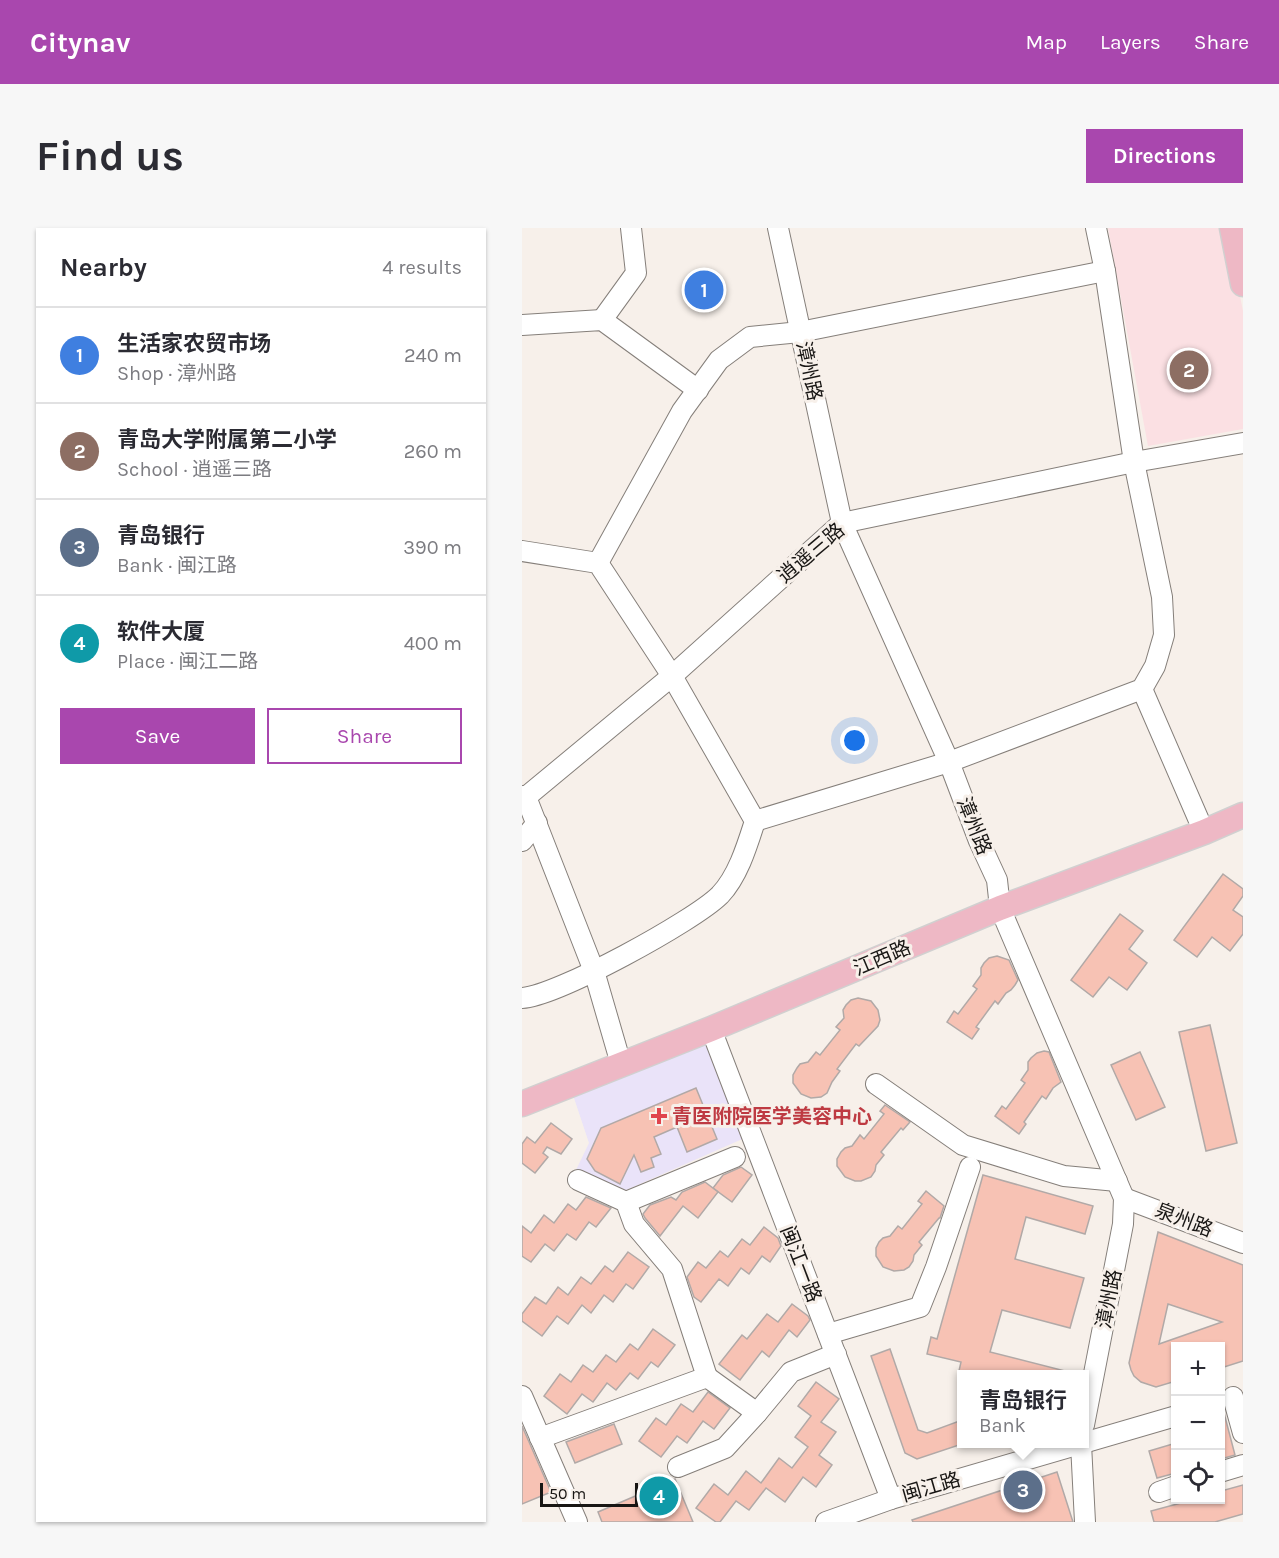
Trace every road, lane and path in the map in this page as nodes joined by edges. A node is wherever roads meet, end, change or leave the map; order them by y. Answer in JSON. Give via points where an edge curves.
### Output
{"nodes":[{"id":1,"x":631,"y":228,"type":"edge"},
{"id":2,"x":778,"y":228,"type":"edge"},
{"id":3,"x":1096,"y":228,"type":"edge"},
{"id":4,"x":1232,"y":228,"type":"edge"},
{"id":5,"x":1105,"y":271,"type":"junction"},
{"id":6,"x":1243,"y":284,"type":"edge"},
{"id":7,"x":602,"y":320,"type":"junction"},
{"id":8,"x":522,"y":325,"type":"edge"},
{"id":9,"x":800,"y":332,"type":"junction"},
{"id":10,"x":698,"y":390,"type":"junction"},
{"id":11,"x":1243,"y":443,"type":"edge"},
{"id":12,"x":1134,"y":462,"type":"junction"},
{"id":13,"x":842,"y":523,"type":"junction"},
{"id":14,"x":522,"y":550,"type":"edge"},
{"id":15,"x":598,"y":563,"type":"junction"},
{"id":16,"x":672,"y":676,"type":"junction"},
{"id":17,"x":1142,"y":689,"type":"junction"},
{"id":18,"x":949,"y":762,"type":"junction"},
{"id":19,"x":524,"y":796,"type":"edge"},
{"id":20,"x":1243,"y":815,"type":"edge"},
{"id":21,"x":755,"y":821,"type":"junction"},
{"id":22,"x":537,"y":823,"type":"junction"},
{"id":23,"x":1204,"y":832,"type":"junction"},
{"id":24,"x":522,"y":841,"type":"edge"},
{"id":25,"x":1000,"y":908,"type":"junction"},
{"id":26,"x":594,"y":971,"type":"junction"},
{"id":27,"x":522,"y":998,"type":"edge"},
{"id":28,"x":711,"y":1029,"type":"junction"},
{"id":29,"x":621,"y":1064,"type":"junction"},
{"id":30,"x":876,"y":1084,"type":"dead end"},
{"id":31,"x":522,"y":1104,"type":"edge"},
{"id":32,"x":735,"y":1157,"type":"dead end"},
{"id":33,"x":970,"y":1167,"type":"dead end"},
{"id":34,"x":578,"y":1180,"type":"dead end"},
{"id":35,"x":1120,"y":1189,"type":"junction"},
{"id":36,"x":626,"y":1202,"type":"junction"},
{"id":37,"x":1243,"y":1243,"type":"edge"},
{"id":38,"x":828,"y":1334,"type":"junction"},
{"id":39,"x":836,"y":1354,"type":"junction"},
{"id":40,"x":707,"y":1377,"type":"junction"},
{"id":41,"x":522,"y":1396,"type":"edge"},
{"id":42,"x":1232,"y":1398,"type":"edge"},
{"id":43,"x":1089,"y":1399,"type":"edge"},
{"id":44,"x":757,"y":1413,"type":"junction"},
{"id":45,"x":1171,"y":1417,"type":"edge"},
{"id":46,"x":1243,"y":1433,"type":"edge"},
{"id":47,"x":540,"y":1438,"type":"junction"},
{"id":48,"x":1089,"y":1442,"type":"edge"},
{"id":49,"x":1067,"y":1448,"type":"edge"},
{"id":50,"x":1081,"y":1448,"type":"edge"},
{"id":51,"x":1243,"y":1466,"type":"edge"},
{"id":52,"x":678,"y":1467,"type":"dead end"},
{"id":53,"x":1225,"y":1471,"type":"edge"},
{"id":54,"x":891,"y":1499,"type":"junction"},
{"id":55,"x":577,"y":1522,"type":"edge"},
{"id":56,"x":826,"y":1522,"type":"edge"},
{"id":57,"x":1085,"y":1522,"type":"edge"}],
"edges":[{"from":1,"to":7,"type":"street","via":[[636,273]]},
{"from":2,"to":9,"type":"street","name":"漳州路"},
{"from":3,"to":5,"type":"street"},
{"from":4,"to":6,"type":"main road"},
{"from":5,"to":9,"type":"street"},
{"from":5,"to":12,"type":"street"},
{"from":7,"to":8,"type":"street"},
{"from":7,"to":10,"type":"street"},
{"from":9,"to":10,"type":"street","via":[[750,337],[719,360]]},
{"from":9,"to":13,"type":"street","name":"漳州路"},
{"from":10,"to":15,"type":"street","via":[[682,411]]},
{"from":11,"to":12,"type":"street","name":"逍遥三路"},
{"from":12,"to":13,"type":"street","name":"逍遥三路"},
{"from":12,"to":17,"type":"street","via":[[1162,597],[1164,635],[1155,666]]},
{"from":13,"to":16,"type":"street","name":"逍遥三路"},
{"from":13,"to":18,"type":"street","name":"漳州路"},
{"from":14,"to":15,"type":"street"},
{"from":15,"to":16,"type":"street"},
{"from":16,"to":19,"type":"street","name":"逍遥三路"},
{"from":16,"to":21,"type":"street"},
{"from":17,"to":18,"type":"street"},
{"from":17,"to":23,"type":"street"},
{"from":18,"to":21,"type":"street"},
{"from":18,"to":25,"type":"street","name":"漳州路","via":[[997,880]]},
{"from":19,"to":22,"type":"street"},
{"from":20,"to":23,"type":"main road","name":"江西路"},
{"from":21,"to":26,"type":"street","via":[[747,846],[720,895],[665,932]]},
{"from":22,"to":24,"type":"street"},
{"from":22,"to":26,"type":"street"},
{"from":23,"to":25,"type":"main road","name":"江西路"},
{"from":25,"to":28,"type":"main road","name":"江西路"},
{"from":25,"to":35,"type":"street","name":"漳州路"},
{"from":26,"to":27,"type":"street"},
{"from":26,"to":29,"type":"street"},
{"from":28,"to":29,"type":"main road","name":"江西路"},
{"from":28,"to":38,"type":"street","name":"闽江一路"},
{"from":29,"to":31,"type":"main road","name":"江西路"},
{"from":30,"to":35,"type":"street","name":"泉州路","via":[[963,1145]]},
{"from":32,"to":36,"type":"street"},
{"from":33,"to":38,"type":"street","via":[[920,1307]]},
{"from":34,"to":36,"type":"street"},
{"from":35,"to":37,"type":"street","name":"泉州路"},
{"from":35,"to":43,"type":"street","name":"漳州路","via":[[1123,1224]]},
{"from":36,"to":40,"type":"street","via":[[634,1224],[672,1269]]},
{"from":38,"to":39,"type":"street","name":"闽江一路"},
{"from":39,"to":44,"type":"street","via":[[791,1372]]},
{"from":39,"to":54,"type":"street","name":"闽江一路"},
{"from":40,"to":44,"type":"street"},
{"from":40,"to":47,"type":"street"},
{"from":41,"to":47,"type":"street"},
{"from":42,"to":46,"type":"street"},
{"from":44,"to":52,"type":"street","via":[[724,1448]]},
{"from":45,"to":48,"type":"street","name":"闽江路"},
{"from":47,"to":55,"type":"street"},
{"from":49,"to":54,"type":"street","name":"闽江路"},
{"from":50,"to":57,"type":"street"},
{"from":51,"to":53,"type":"street"},
{"from":54,"to":56,"type":"street","name":"闽江路"}]}
